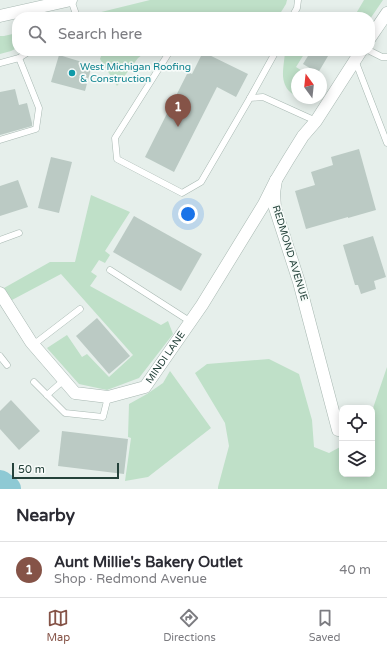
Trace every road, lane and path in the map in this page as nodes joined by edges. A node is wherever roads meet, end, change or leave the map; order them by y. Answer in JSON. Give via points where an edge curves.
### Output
{"nodes":[{"id":1,"x":71,"y":0,"type":"edge"},
{"id":2,"x":298,"y":0,"type":"edge"},
{"id":3,"x":18,"y":12,"type":"edge"},
{"id":4,"x":75,"y":12,"type":"edge"},
{"id":5,"x":295,"y":12,"type":"edge"},
{"id":6,"x":12,"y":13,"type":"edge"},
{"id":7,"x":387,"y":13,"type":"edge"},
{"id":8,"x":0,"y":16,"type":"edge"},
{"id":9,"x":375,"y":31,"type":"edge"},
{"id":10,"x":375,"y":54,"type":"edge"},
{"id":11,"x":22,"y":56,"type":"edge"},
{"id":12,"x":167,"y":56,"type":"edge"},
{"id":13,"x":273,"y":56,"type":"edge"},
{"id":14,"x":357,"y":56,"type":"edge"},
{"id":15,"x":358,"y":56,"type":"edge"},
{"id":16,"x":387,"y":57,"type":"edge"},
{"id":17,"x":19,"y":58,"type":"junction"},
{"id":18,"x":0,"y":63,"type":"edge"},
{"id":19,"x":250,"y":98,"type":"junction"},
{"id":20,"x":316,"y":121,"type":"junction"},
{"id":21,"x":0,"y":140,"type":"edge"},
{"id":22,"x":387,"y":143,"type":"edge"},
{"id":23,"x":276,"y":180,"type":"junction"},
{"id":24,"x":19,"y":233,"type":"dead end"},
{"id":25,"x":0,"y":240,"type":"edge"},
{"id":26,"x":110,"y":270,"type":"dead end"},
{"id":27,"x":2,"y":301,"type":"edge"},
{"id":28,"x":80,"y":309,"type":"dead end"},
{"id":29,"x":191,"y":322,"type":"junction"},
{"id":30,"x":33,"y":345,"type":"junction"},
{"id":31,"x":0,"y":356,"type":"edge"},
{"id":32,"x":7,"y":365,"type":"dead end"},
{"id":33,"x":64,"y":380,"type":"junction"},
{"id":34,"x":34,"y":382,"type":"dead end"},
{"id":35,"x":47,"y":395,"type":"junction"},
{"id":36,"x":108,"y":397,"type":"junction"},
{"id":37,"x":338,"y":430,"type":"dead end"}],
"edges":[{"from":1,"to":3,"type":"street"},
{"from":1,"to":4,"type":"lane"},
{"from":2,"to":5,"type":"lane"},
{"from":6,"to":8,"type":"street"},
{"from":7,"to":9,"type":"street"},
{"from":10,"to":16,"type":"lane"},
{"from":11,"to":17,"type":"lane"},
{"from":12,"to":19,"type":"lane","via":[[115,138],[117,159],[182,193],[201,182]]},
{"from":13,"to":19,"type":"lane"},
{"from":14,"to":20,"type":"street","name":"REDMOND AVENUE"},
{"from":15,"to":22,"type":"lane"},
{"from":17,"to":18,"type":"lane"},
{"from":17,"to":21,"type":"lane","via":[[39,108],[36,129]]},
{"from":19,"to":20,"type":"lane","via":[[263,97]]},
{"from":20,"to":23,"type":"street","name":"REDMOND AVENUE","via":[[303,136]]},
{"from":23,"to":29,"type":"street","name":"MINDI LANE","via":[[264,204]]},
{"from":23,"to":37,"type":"street","name":"REDMOND AVENUE","via":[[275,208],[299,282]]},
{"from":24,"to":25,"type":"lane"},
{"from":26,"to":29,"type":"lane"},
{"from":27,"to":30,"type":"street","name":"MINDI LANE"},
{"from":28,"to":30,"type":"lane"},
{"from":29,"to":36,"type":"street","name":"MINDI LANE","via":[[145,387]]},
{"from":30,"to":33,"type":"street","name":"MINDI LANE"},
{"from":31,"to":32,"type":"lane"},
{"from":33,"to":35,"type":"lane"},
{"from":33,"to":36,"type":"street","name":"MINDI LANE","via":[[75,393]]},
{"from":34,"to":35,"type":"lane"},
{"from":35,"to":36,"type":"lane","via":[[65,413],[103,417]]}]}
